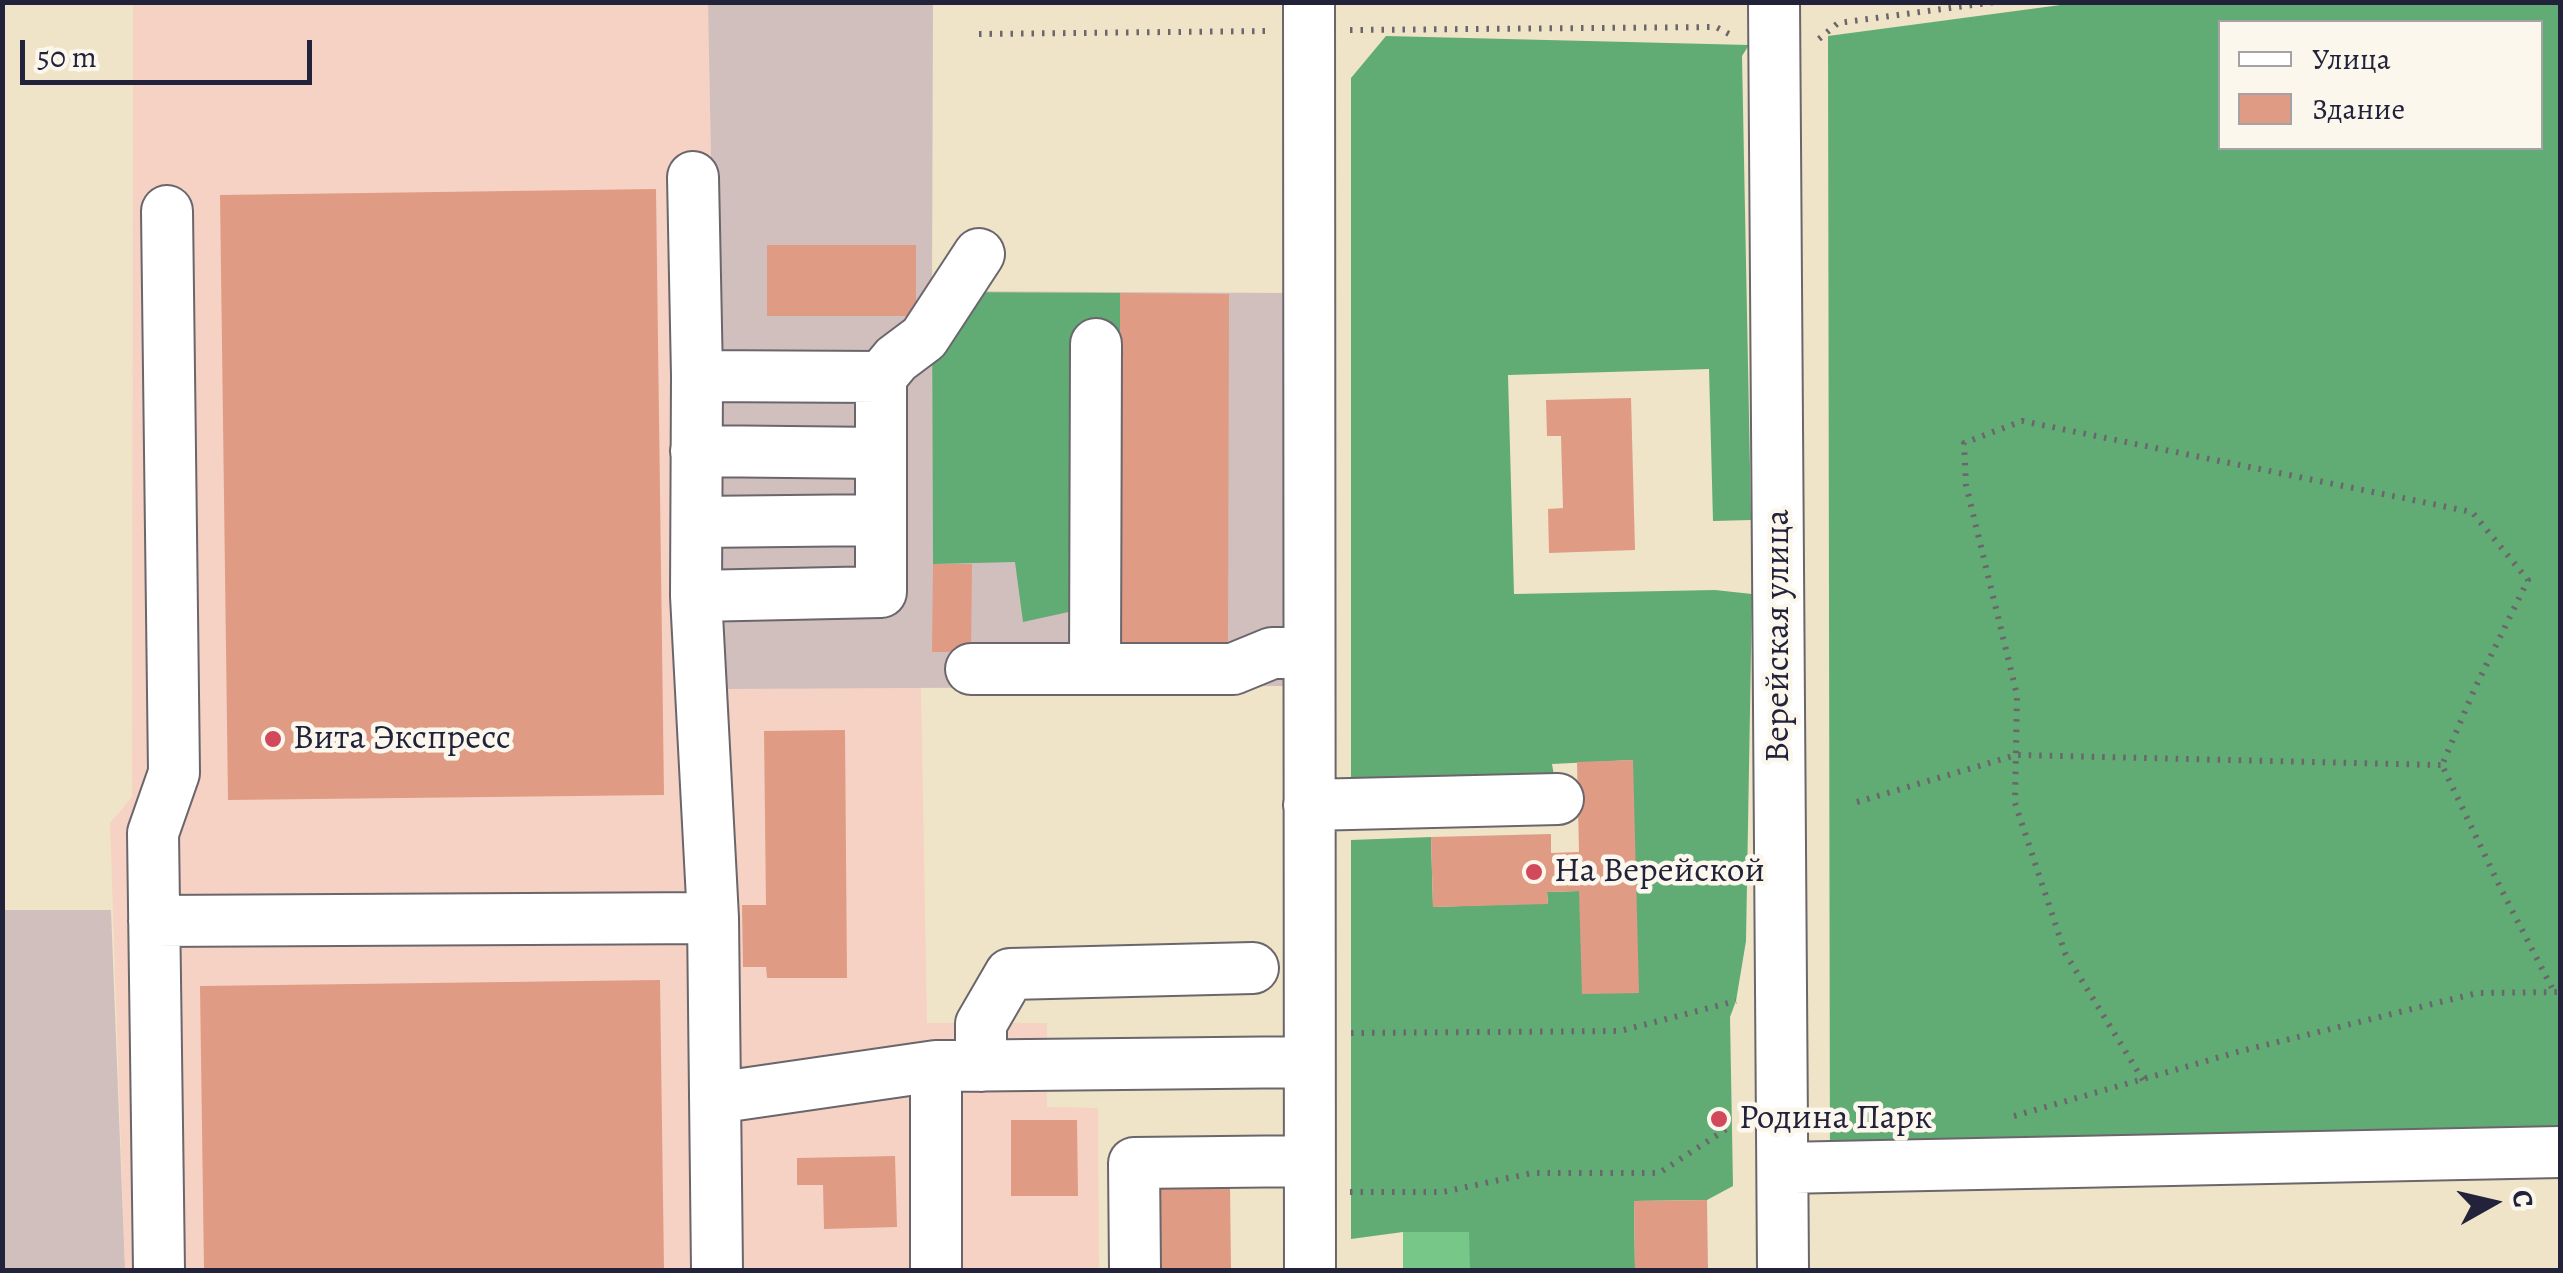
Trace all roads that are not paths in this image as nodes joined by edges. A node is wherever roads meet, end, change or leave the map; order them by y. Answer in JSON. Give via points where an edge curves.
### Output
{"nodes":[{"id":1,"x":1309,"y":16,"type":"edge"},
{"id":2,"x":1774,"y":26,"type":"edge"},
{"id":3,"x":693,"y":177,"type":"dead end"},
{"id":4,"x":167,"y":211,"type":"dead end"},
{"id":5,"x":979,"y":254,"type":"dead end"},
{"id":6,"x":1096,"y":344,"type":"dead end"},
{"id":7,"x":696,"y":376,"type":"junction"},
{"id":8,"x":881,"y":376,"type":"junction"},
{"id":9,"x":696,"y":451,"type":"junction"},
{"id":10,"x":881,"y":453,"type":"junction"},
{"id":11,"x":880,"y":520,"type":"junction"},
{"id":12,"x":697,"y":522,"type":"junction"},
{"id":13,"x":696,"y":596,"type":"junction"},
{"id":14,"x":1309,"y":653,"type":"junction"},
{"id":15,"x":970,"y":669,"type":"dead end"},
{"id":16,"x":1095,"y":669,"type":"junction"},
{"id":17,"x":1558,"y":799,"type":"dead end"},
{"id":18,"x":1309,"y":806,"type":"junction"},
{"id":19,"x":713,"y":918,"type":"junction"},
{"id":20,"x":154,"y":922,"type":"junction"},
{"id":21,"x":1253,"y":968,"type":"dead end"},
{"id":22,"x":1309,"y":1048,"type":"junction"},
{"id":23,"x":959,"y":1066,"type":"junction"},
{"id":24,"x":715,"y":1098,"type":"junction"},
{"id":25,"x":2560,"y":1152,"type":"edge"},
{"id":26,"x":1783,"y":1168,"type":"junction"},
{"id":27,"x":1309,"y":1177,"type":"junction"},
{"id":28,"x":159,"y":1270,"type":"edge"},
{"id":29,"x":716,"y":1270,"type":"edge"},
{"id":30,"x":936,"y":1270,"type":"edge"},
{"id":31,"x":1135,"y":1270,"type":"edge"},
{"id":32,"x":1310,"y":1270,"type":"edge"},
{"id":33,"x":1783,"y":1270,"type":"edge"}],
"edges":[{"from":1,"to":14,"type":"street"},
{"from":2,"to":26,"type":"street","name":"Верейская улица"},
{"from":3,"to":7,"type":"street"},
{"from":4,"to":20,"type":"street","via":[[174,773],[153,834]]},
{"from":5,"to":8,"type":"street","via":[[924,338]]},
{"from":6,"to":16,"type":"street"},
{"from":7,"to":8,"type":"street"},
{"from":7,"to":9,"type":"street"},
{"from":8,"to":10,"type":"street"},
{"from":9,"to":10,"type":"street"},
{"from":9,"to":12,"type":"street"},
{"from":10,"to":11,"type":"street"},
{"from":11,"to":12,"type":"street"},
{"from":11,"to":13,"type":"street","via":[[881,592]]},
{"from":12,"to":13,"type":"street"},
{"from":13,"to":19,"type":"street"},
{"from":14,"to":16,"type":"street","via":[[1272,654],[1233,669]]},
{"from":14,"to":18,"type":"street"},
{"from":15,"to":16,"type":"street"},
{"from":17,"to":18,"type":"street"},
{"from":18,"to":22,"type":"street"},
{"from":19,"to":20,"type":"street"},
{"from":19,"to":24,"type":"street"},
{"from":20,"to":28,"type":"street"},
{"from":21,"to":23,"type":"street","via":[[1010,974]]},
{"from":22,"to":23,"type":"street"},
{"from":22,"to":27,"type":"street"},
{"from":23,"to":24,"type":"street"},
{"from":23,"to":30,"type":"street"},
{"from":24,"to":29,"type":"street"},
{"from":25,"to":26,"type":"street"},
{"from":26,"to":33,"type":"street","name":"Верейская улица"},
{"from":27,"to":31,"type":"street","via":[[1134,1163]]},
{"from":27,"to":32,"type":"street"}]}
